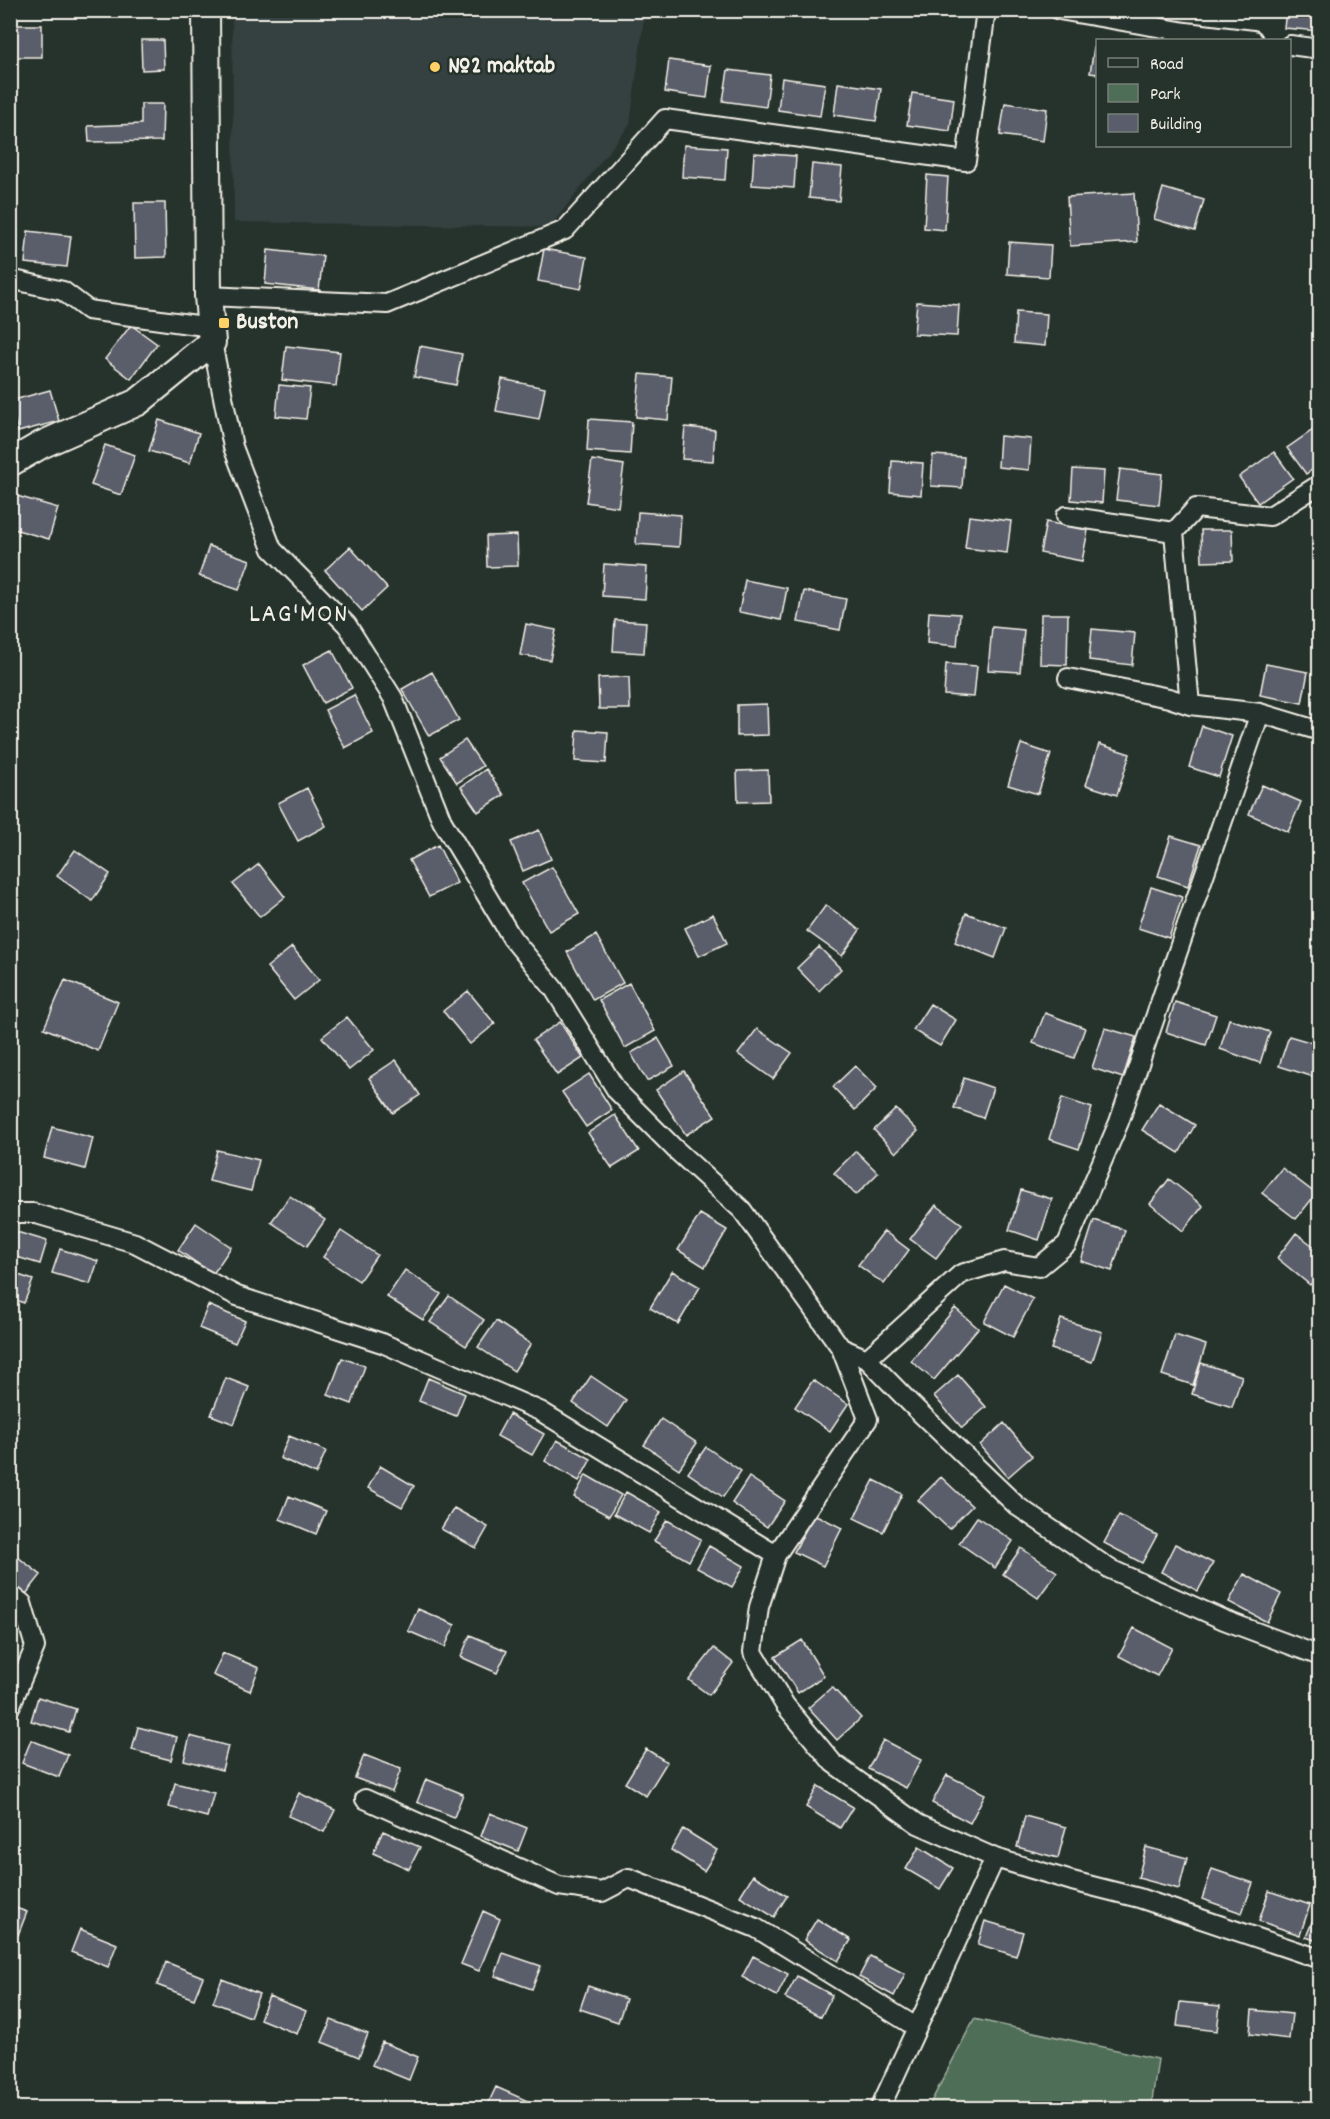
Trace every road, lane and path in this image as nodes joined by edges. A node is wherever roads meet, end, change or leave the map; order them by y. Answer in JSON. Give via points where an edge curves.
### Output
{"nodes":[{"id":1,"x":206,"y":10,"type":"edge"},
{"id":2,"x":986,"y":10,"type":"edge"},
{"id":3,"x":1059,"y":10,"type":"edge"},
{"id":4,"x":1245,"y":39,"type":"edge"},
{"id":5,"x":1291,"y":45,"type":"edge"},
{"id":6,"x":1320,"y":49,"type":"edge"},
{"id":7,"x":10,"y":279,"type":"edge"},
{"id":8,"x":208,"y":296,"type":"junction"},
{"id":9,"x":212,"y":335,"type":"junction"},
{"id":10,"x":10,"y":463,"type":"edge"},
{"id":11,"x":1320,"y":484,"type":"edge"},
{"id":12,"x":1066,"y":516,"type":"dead end"},
{"id":13,"x":1174,"y":532,"type":"junction"},
{"id":14,"x":1068,"y":678,"type":"dead end"},
{"id":15,"x":1191,"y":705,"type":"junction"},
{"id":16,"x":1260,"y":713,"type":"junction"},
{"id":17,"x":1320,"y":731,"type":"edge"},
{"id":18,"x":10,"y":1213,"type":"edge"},
{"id":19,"x":841,"y":1348,"type":"junction"},
{"id":20,"x":867,"y":1359,"type":"junction"},
{"id":21,"x":776,"y":1555,"type":"junction"},
{"id":22,"x":10,"y":1594,"type":"edge"},
{"id":23,"x":1320,"y":1656,"type":"edge"},
{"id":24,"x":10,"y":1707,"type":"edge"},
{"id":25,"x":365,"y":1799,"type":"dead end"},
{"id":26,"x":995,"y":1858,"type":"junction"},
{"id":27,"x":1320,"y":1959,"type":"edge"},
{"id":28,"x":916,"y":2027,"type":"junction"},
{"id":29,"x":880,"y":2109,"type":"edge"}],
"edges":[{"from":1,"to":8,"type":"street"},
{"from":2,"to":8,"type":"street","via":[[966,161],[664,119],[565,230],[387,304]]},
{"from":3,"to":4,"type":"street"},
{"from":5,"to":6,"type":"street"},
{"from":7,"to":9,"type":"street","via":[[63,291],[88,310]]},
{"from":8,"to":9,"type":"street"},
{"from":9,"to":10,"type":"street","via":[[138,402]]},
{"from":9,"to":19,"type":"street","via":[[233,447],[272,549],[347,625],[393,698],[442,821],[512,938],[554,989],[617,1091],[742,1210]]},
{"from":11,"to":13,"type":"street","via":[[1270,516],[1196,508]]},
{"from":12,"to":13,"type":"street"},
{"from":13,"to":15,"type":"street"},
{"from":14,"to":15,"type":"street"},
{"from":15,"to":16,"type":"street"},
{"from":16,"to":17,"type":"street"},
{"from":16,"to":20,"type":"street","via":[[1119,1122],[1067,1244],[1039,1266],[1004,1261],[961,1274]]},
{"from":18,"to":21,"type":"street","via":[[33,1214],[135,1243],[237,1296],[382,1343],[540,1411]]},
{"from":19,"to":20,"type":"street"},
{"from":19,"to":21,"type":"street","via":[[868,1419]]},
{"from":20,"to":23,"type":"street","via":[[1017,1506],[1110,1569],[1224,1620]]},
{"from":21,"to":26,"type":"street","via":[[759,1607],[753,1652],[785,1705],[833,1763],[918,1824]]},
{"from":22,"to":24,"type":"street","via":[[22,1603],[35,1647]]},
{"from":25,"to":28,"type":"street","via":[[559,1886],[602,1892],[629,1878],[756,1928]]},
{"from":26,"to":27,"type":"street","via":[[1139,1898]]},
{"from":26,"to":28,"type":"street"},
{"from":28,"to":29,"type":"street"}]}
